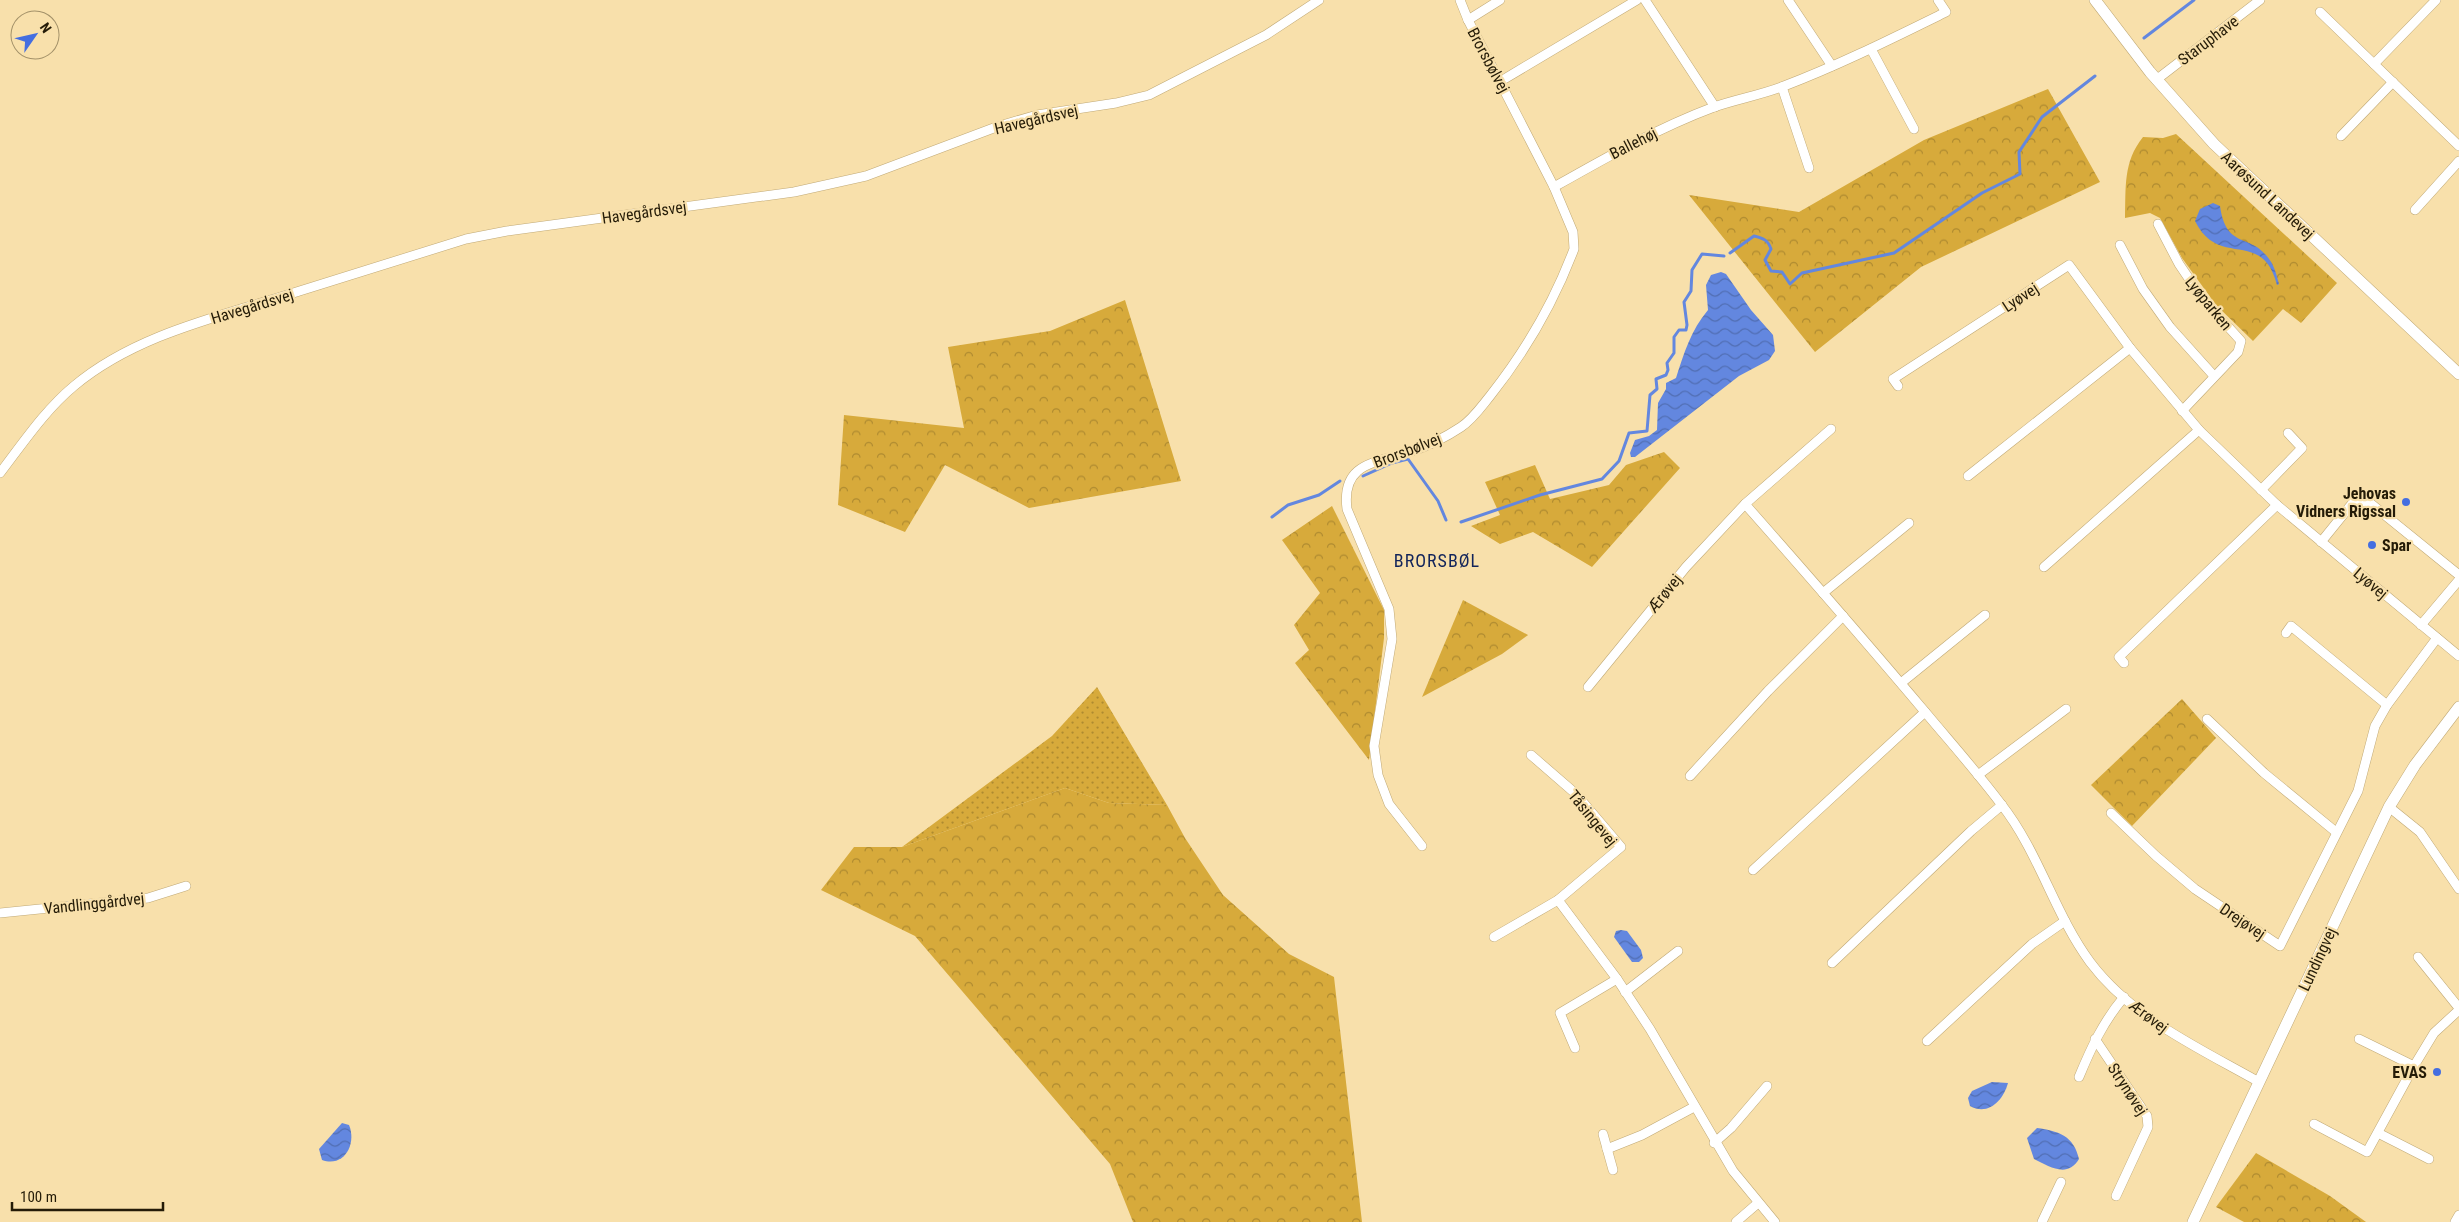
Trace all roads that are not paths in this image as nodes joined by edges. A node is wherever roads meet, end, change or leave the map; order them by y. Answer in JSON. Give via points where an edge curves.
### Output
{"nodes":[{"id":1,"x":1319,"y":0,"type":"edge"},
{"id":2,"x":1460,"y":0,"type":"edge"},
{"id":3,"x":1500,"y":0,"type":"edge"},
{"id":4,"x":1637,"y":0,"type":"edge"},
{"id":5,"x":1644,"y":0,"type":"edge"},
{"id":6,"x":1788,"y":0,"type":"edge"},
{"id":7,"x":1938,"y":0,"type":"edge"},
{"id":8,"x":2094,"y":0,"type":"edge"},
{"id":9,"x":2260,"y":0,"type":"edge"},
{"id":10,"x":2436,"y":0,"type":"edge"},
{"id":11,"x":2320,"y":12,"type":"dead end"},
{"id":12,"x":1468,"y":20,"type":"junction"},
{"id":13,"x":1871,"y":49,"type":"junction"},
{"id":14,"x":2374,"y":64,"type":"junction"},
{"id":15,"x":1832,"y":66,"type":"junction"},
{"id":16,"x":2156,"y":80,"type":"junction"},
{"id":17,"x":1501,"y":81,"type":"junction"},
{"id":18,"x":2393,"y":82,"type":"junction"},
{"id":19,"x":1782,"y":87,"type":"junction"},
{"id":20,"x":1715,"y":107,"type":"junction"},
{"id":21,"x":1914,"y":129,"type":"dead end"},
{"id":22,"x":2341,"y":136,"type":"dead end"},
{"id":23,"x":2458,"y":144,"type":"edge"},
{"id":24,"x":2459,"y":161,"type":"edge"},
{"id":25,"x":1809,"y":168,"type":"dead end"},
{"id":26,"x":1554,"y":186,"type":"junction"},
{"id":27,"x":2415,"y":210,"type":"dead end"},
{"id":28,"x":2158,"y":224,"type":"dead end"},
{"id":29,"x":2120,"y":245,"type":"dead end"},
{"id":30,"x":2130,"y":348,"type":"junction"},
{"id":31,"x":2458,"y":372,"type":"edge"},
{"id":32,"x":2214,"y":376,"type":"junction"},
{"id":33,"x":1898,"y":386,"type":"dead end"},
{"id":34,"x":2182,"y":411,"type":"junction"},
{"id":35,"x":1831,"y":429,"type":"dead end"},
{"id":36,"x":2199,"y":430,"type":"junction"},
{"id":37,"x":2288,"y":434,"type":"dead end"},
{"id":38,"x":0,"y":473,"type":"edge"},
{"id":39,"x":1968,"y":476,"type":"dead end"},
{"id":40,"x":2261,"y":490,"type":"junction"},
{"id":41,"x":1745,"y":504,"type":"junction"},
{"id":42,"x":2277,"y":505,"type":"junction"},
{"id":43,"x":1909,"y":523,"type":"dead end"},
{"id":44,"x":2320,"y":542,"type":"junction"},
{"id":45,"x":2044,"y":567,"type":"dead end"},
{"id":46,"x":2459,"y":576,"type":"edge"},
{"id":47,"x":2459,"y":580,"type":"edge"},
{"id":48,"x":1823,"y":593,"type":"junction"},
{"id":49,"x":1844,"y":616,"type":"junction"},
{"id":50,"x":1985,"y":616,"type":"dead end"},
{"id":51,"x":2422,"y":625,"type":"junction"},
{"id":52,"x":2286,"y":633,"type":"dead end"},
{"id":53,"x":2438,"y":638,"type":"junction"},
{"id":54,"x":2459,"y":656,"type":"edge"},
{"id":55,"x":2124,"y":663,"type":"dead end"},
{"id":56,"x":1901,"y":683,"type":"junction"},
{"id":57,"x":1588,"y":686,"type":"dead end"},
{"id":58,"x":2387,"y":705,"type":"junction"},
{"id":59,"x":2459,"y":707,"type":"edge"},
{"id":60,"x":2066,"y":709,"type":"dead end"},
{"id":61,"x":1925,"y":712,"type":"junction"},
{"id":62,"x":2206,"y":719,"type":"dead end"},
{"id":63,"x":1532,"y":755,"type":"dead end"},
{"id":64,"x":1978,"y":775,"type":"junction"},
{"id":65,"x":1690,"y":776,"type":"dead end"},
{"id":66,"x":2002,"y":805,"type":"junction"},
{"id":67,"x":2389,"y":807,"type":"junction"},
{"id":68,"x":2111,"y":813,"type":"dead end"},
{"id":69,"x":2336,"y":832,"type":"junction"},
{"id":70,"x":1422,"y":846,"type":"dead end"},
{"id":71,"x":1753,"y":870,"type":"dead end"},
{"id":72,"x":186,"y":886,"type":"dead end"},
{"id":73,"x":2458,"y":887,"type":"edge"},
{"id":74,"x":1558,"y":900,"type":"junction"},
{"id":75,"x":0,"y":913,"type":"edge"},
{"id":76,"x":2065,"y":920,"type":"junction"},
{"id":77,"x":1494,"y":937,"type":"dead end"},
{"id":78,"x":1678,"y":950,"type":"dead end"},
{"id":79,"x":2418,"y":957,"type":"dead end"},
{"id":80,"x":1832,"y":963,"type":"dead end"},
{"id":81,"x":1616,"y":979,"type":"junction"},
{"id":82,"x":1625,"y":992,"type":"junction"},
{"id":83,"x":2124,"y":997,"type":"junction"},
{"id":84,"x":2459,"y":1009,"type":"edge"},
{"id":85,"x":2359,"y":1038,"type":"dead end"},
{"id":86,"x":2095,"y":1039,"type":"junction"},
{"id":87,"x":1927,"y":1041,"type":"dead end"},
{"id":88,"x":1575,"y":1048,"type":"dead end"},
{"id":89,"x":2414,"y":1066,"type":"junction"},
{"id":90,"x":2079,"y":1077,"type":"dead end"},
{"id":91,"x":2259,"y":1082,"type":"junction"},
{"id":92,"x":1767,"y":1086,"type":"dead end"},
{"id":93,"x":1694,"y":1107,"type":"junction"},
{"id":94,"x":2314,"y":1124,"type":"dead end"},
{"id":95,"x":2378,"y":1133,"type":"junction"},
{"id":96,"x":1603,"y":1134,"type":"dead end"},
{"id":97,"x":1714,"y":1143,"type":"junction"},
{"id":98,"x":1607,"y":1149,"type":"junction"},
{"id":99,"x":2429,"y":1160,"type":"dead end"},
{"id":100,"x":1613,"y":1170,"type":"dead end"},
{"id":101,"x":2061,"y":1182,"type":"dead end"},
{"id":102,"x":2116,"y":1196,"type":"dead end"},
{"id":103,"x":1758,"y":1203,"type":"junction"},
{"id":104,"x":2459,"y":1215,"type":"edge"},
{"id":105,"x":1736,"y":1222,"type":"edge"},
{"id":106,"x":1775,"y":1222,"type":"edge"},
{"id":107,"x":2042,"y":1222,"type":"edge"},
{"id":108,"x":2194,"y":1222,"type":"edge"},
{"id":109,"x":2455,"y":1222,"type":"edge"}],
"edges":[{"from":1,"to":38,"type":"street","name":"Havegårdsvej","via":[[1266,35],[1149,94],[1116,104],[1038,116],[999,126],[866,176],[794,192],[507,230],[466,239],[197,323],[152,340],[106,363],[73,386],[41,420]]},
{"from":2,"to":12,"type":"street","name":"Brorsbølvej"},
{"from":3,"to":12,"type":"street"},
{"from":4,"to":17,"type":"street"},
{"from":5,"to":20,"type":"street"},
{"from":6,"to":15,"type":"street"},
{"from":7,"to":13,"type":"street","name":"Ballehøj","via":[[1946,12]]},
{"from":8,"to":16,"type":"street","name":"Aarøsund Landevej"},
{"from":9,"to":16,"type":"street","name":"Staruphave"},
{"from":10,"to":14,"type":"street"},
{"from":11,"to":14,"type":"street"},
{"from":12,"to":17,"type":"street","name":"Brorsbølvej"},
{"from":13,"to":15,"type":"street","name":"Ballehøj"},
{"from":13,"to":21,"type":"street"},
{"from":14,"to":18,"type":"street"},
{"from":15,"to":19,"type":"street","name":"Ballehøj"},
{"from":16,"to":31,"type":"street","name":"Aarøsund Landevej","via":[[2245,174]]},
{"from":17,"to":26,"type":"street","name":"Brorsbølvej"},
{"from":18,"to":22,"type":"street"},
{"from":18,"to":23,"type":"street"},
{"from":19,"to":20,"type":"street","name":"Ballehøj"},
{"from":19,"to":25,"type":"street"},
{"from":20,"to":26,"type":"street","name":"Ballehøj","via":[[1628,144]]},
{"from":24,"to":27,"type":"street"},
{"from":26,"to":70,"type":"street","name":"Brorsbølvej","via":[[1573,232],[1574,249],[1531,339],[1510,370],[1463,426],[1411,452],[1361,467],[1349,480],[1345,494],[1347,509],[1389,609],[1392,639],[1374,746],[1378,776],[1389,804]]},
{"from":28,"to":32,"type":"street","name":"Lyøparken","via":[[2202,298],[2241,341],[2238,352]]},
{"from":29,"to":32,"type":"street","via":[[2143,289],[2170,327]]},
{"from":30,"to":33,"type":"street","name":"Lyøvej","via":[[2069,265],[1893,379]]},
{"from":30,"to":34,"type":"street","name":"Lyøvej"},
{"from":30,"to":39,"type":"street"},
{"from":32,"to":34,"type":"street","name":"Lyøparken"},
{"from":34,"to":36,"type":"street","name":"Lyøvej"},
{"from":35,"to":41,"type":"street","name":"Ærøvej"},
{"from":36,"to":40,"type":"street","name":"Lyøvej"},
{"from":36,"to":45,"type":"street"},
{"from":37,"to":40,"type":"street","via":[[2302,448]]},
{"from":40,"to":42,"type":"street","name":"Lyøvej"},
{"from":41,"to":48,"type":"street","name":"Ærøvej"},
{"from":41,"to":57,"type":"street","name":"Ærøvej","via":[[1686,567]]},
{"from":42,"to":44,"type":"street","name":"Lyøvej"},
{"from":42,"to":55,"type":"street","via":[[2119,657]]},
{"from":43,"to":48,"type":"street"},
{"from":44,"to":46,"type":"street","via":[[2355,500],[2370,503]]},
{"from":44,"to":51,"type":"street","name":"Lyøvej"},
{"from":47,"to":51,"type":"street"},
{"from":48,"to":49,"type":"street","name":"Ærøvej"},
{"from":49,"to":56,"type":"street","name":"Ærøvej"},
{"from":49,"to":65,"type":"street","via":[[1768,690]]},
{"from":50,"to":56,"type":"street"},
{"from":51,"to":53,"type":"street","name":"Lyøvej"},
{"from":52,"to":58,"type":"street","via":[[2291,626]]},
{"from":53,"to":54,"type":"street","name":"Lyøvej"},
{"from":53,"to":58,"type":"street","name":"Drejøvej"},
{"from":56,"to":61,"type":"street","name":"Ærøvej"},
{"from":58,"to":69,"type":"street","name":"Drejøvej","via":[[2375,726],[2358,791]]},
{"from":59,"to":67,"type":"street","name":"Lundingvej","via":[[2415,765]]},
{"from":60,"to":64,"type":"street"},
{"from":61,"to":64,"type":"street","name":"Ærøvej"},
{"from":61,"to":71,"type":"street"},
{"from":62,"to":69,"type":"street","via":[[2264,773]]},
{"from":63,"to":74,"type":"street","name":"Tåsingevej","via":[[1576,794],[1621,847]]},
{"from":64,"to":66,"type":"street","name":"Ærøvej"},
{"from":66,"to":76,"type":"street","name":"Ærøvej","via":[[2027,840]]},
{"from":66,"to":80,"type":"street"},
{"from":67,"to":73,"type":"street","via":[[2420,832]]},
{"from":67,"to":91,"type":"street","name":"Lundingvej"},
{"from":68,"to":69,"type":"street","name":"Drejøvej","via":[[2195,889],[2280,946]]},
{"from":72,"to":75,"type":"street","name":"Vandlinggårdvej","via":[[148,898]]},
{"from":74,"to":77,"type":"street","name":"Tåsingevej"},
{"from":74,"to":81,"type":"street"},
{"from":76,"to":83,"type":"street","name":"Ærøvej","via":[[2090,962]]},
{"from":76,"to":87,"type":"street","via":[[2032,944]]},
{"from":78,"to":82,"type":"street"},
{"from":79,"to":84,"type":"street"},
{"from":81,"to":82,"type":"street"},
{"from":81,"to":88,"type":"street","via":[[1560,1013]]},
{"from":82,"to":93,"type":"street"},
{"from":83,"to":86,"type":"street","name":"Strynøvej","via":[[2107,1017]]},
{"from":83,"to":91,"type":"street","name":"Ærøvej","via":[[2162,1027]]},
{"from":84,"to":89,"type":"street","via":[[2434,1033]]},
{"from":85,"to":89,"type":"street"},
{"from":86,"to":90,"type":"street","name":"Strynøvej"},
{"from":86,"to":102,"type":"street","name":"Strynøvej","via":[[2147,1116],[2148,1127]]},
{"from":89,"to":95,"type":"street"},
{"from":91,"to":108,"type":"street","name":"Lundingvej"},
{"from":92,"to":97,"type":"street","via":[[1732,1128]]},
{"from":93,"to":97,"type":"street"},
{"from":93,"to":98,"type":"street","via":[[1642,1135]]},
{"from":94,"to":95,"type":"street","via":[[2367,1152]]},
{"from":95,"to":99,"type":"street"},
{"from":96,"to":98,"type":"street"},
{"from":97,"to":103,"type":"street"},
{"from":98,"to":100,"type":"street"},
{"from":101,"to":107,"type":"street"},
{"from":103,"to":105,"type":"street"},
{"from":103,"to":106,"type":"street"},
{"from":104,"to":109,"type":"street"}]}
